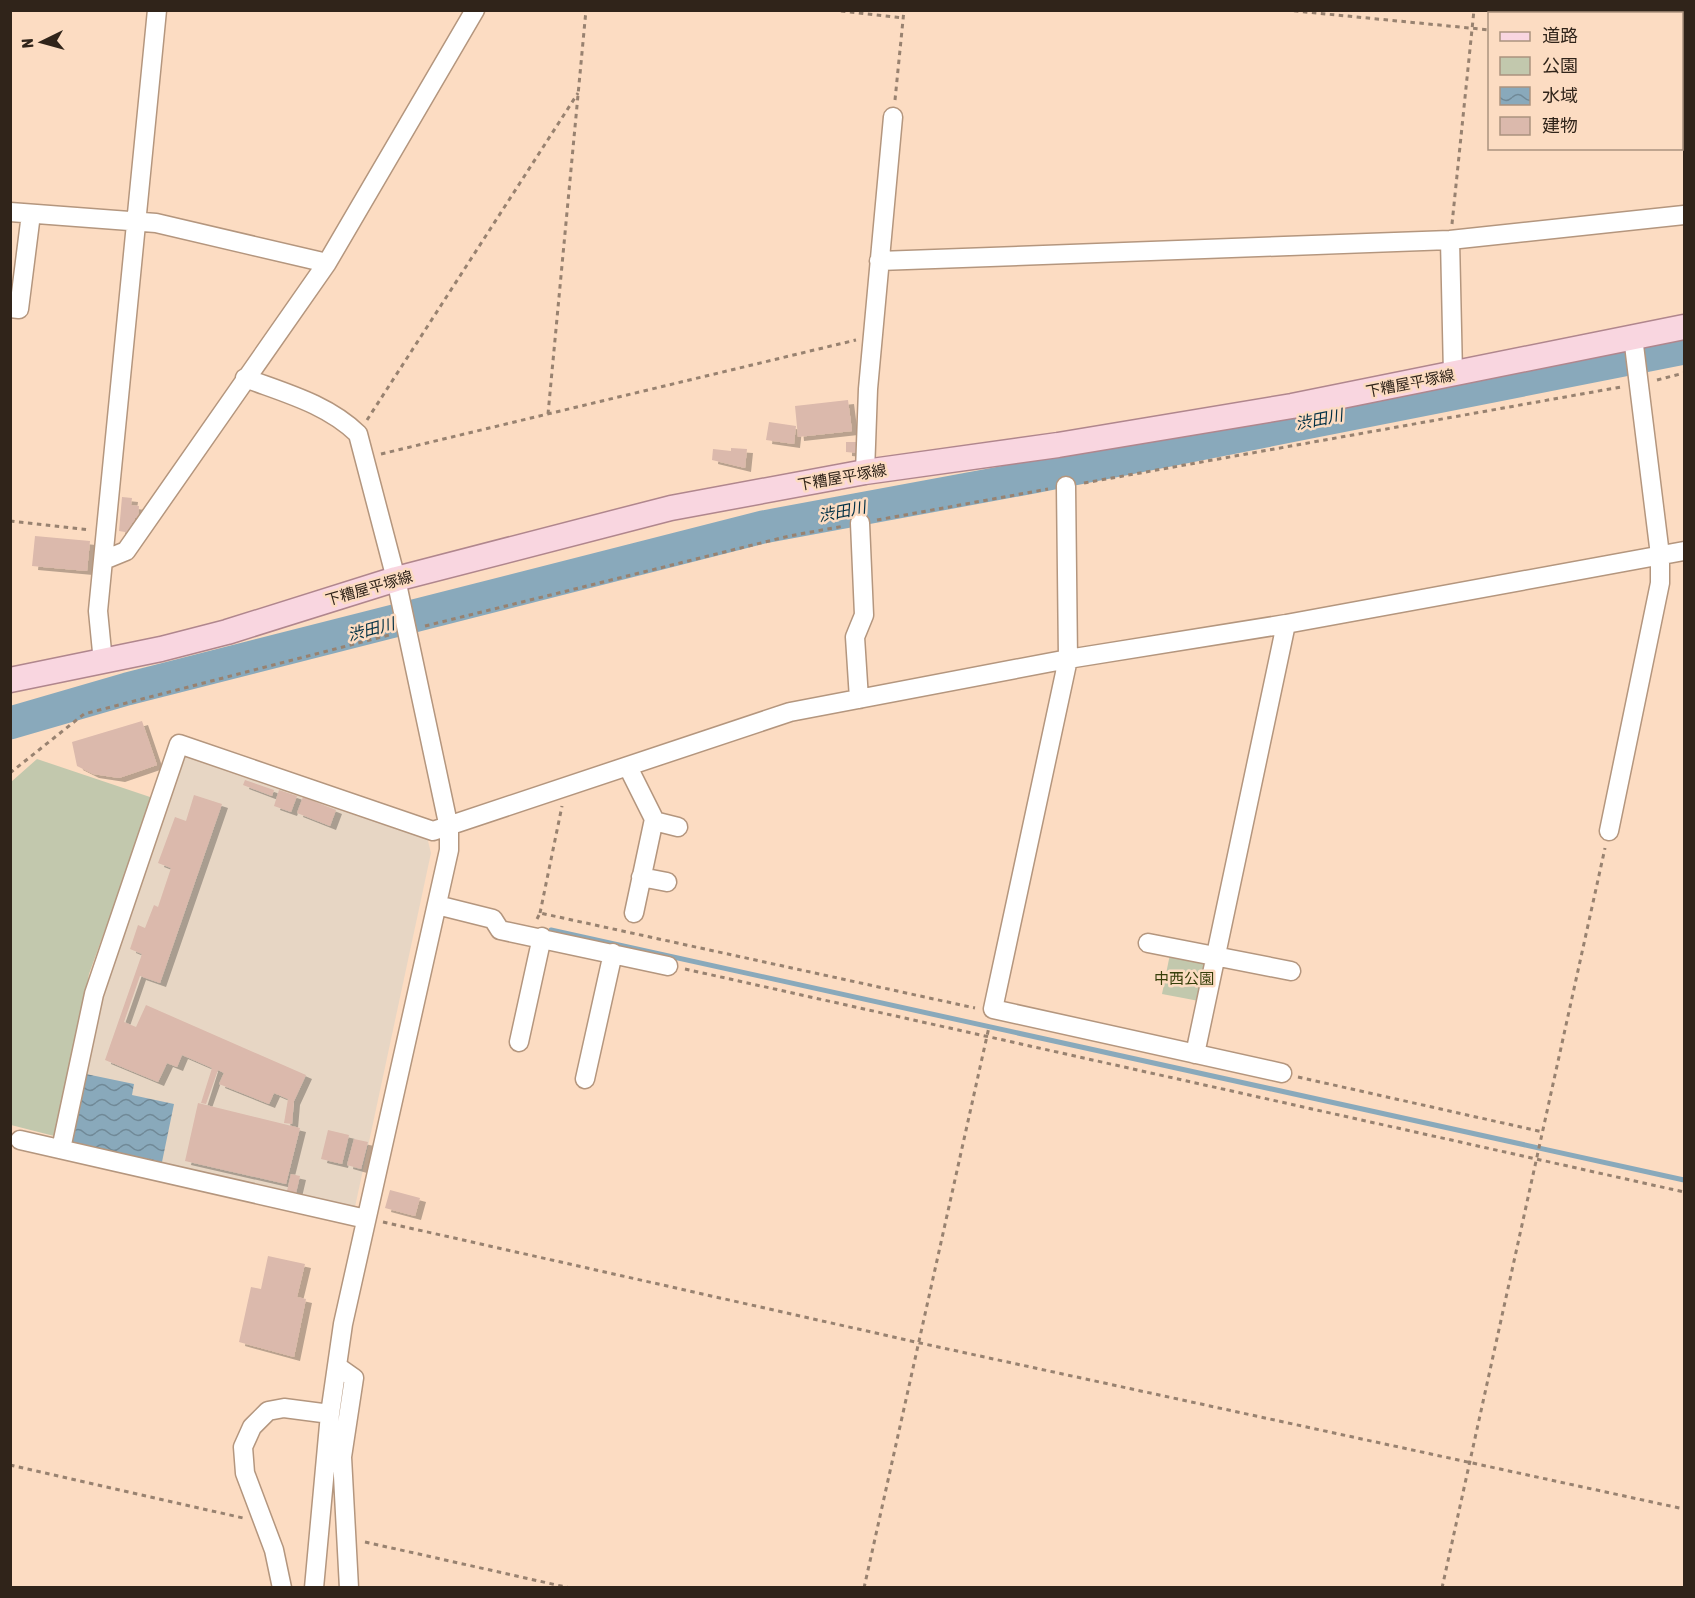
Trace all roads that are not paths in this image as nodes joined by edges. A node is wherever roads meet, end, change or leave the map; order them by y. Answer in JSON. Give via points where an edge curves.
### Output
{"nodes":[{"id":1,"x":157,"y":10,"type":"edge"},
{"id":2,"x":475,"y":10,"type":"edge"},
{"id":3,"x":893,"y":117,"type":"road end"},
{"id":4,"x":10,"y":212,"type":"edge"},
{"id":5,"x":31,"y":214,"type":"junction"},
{"id":6,"x":1684,"y":214,"type":"edge"},
{"id":7,"x":136,"y":223,"type":"junction"},
{"id":8,"x":1450,"y":240,"type":"junction"},
{"id":9,"x":879,"y":261,"type":"junction"},
{"id":10,"x":327,"y":263,"type":"junction"},
{"id":11,"x":10,"y":308,"type":"edge"},
{"id":12,"x":1684,"y":327,"type":"edge"},
{"id":13,"x":1633,"y":337,"type":"junction"},
{"id":14,"x":1454,"y":374,"type":"junction"},
{"id":15,"x":245,"y":378,"type":"junction"},
{"id":16,"x":865,"y":472,"type":"junction"},
{"id":17,"x":1066,"y":486,"type":"road end"},
{"id":18,"x":860,"y":523,"type":"road end"},
{"id":19,"x":1684,"y":551,"type":"edge"},
{"id":20,"x":1660,"y":555,"type":"junction"},
{"id":21,"x":104,"y":560,"type":"junction"},
{"id":22,"x":398,"y":589,"type":"junction"},
{"id":23,"x":1286,"y":624,"type":"junction"},
{"id":24,"x":1068,"y":659,"type":"junction"},
{"id":25,"x":103,"y":662,"type":"junction"},
{"id":26,"x":10,"y":680,"type":"edge"},
{"id":27,"x":859,"y":699,"type":"junction"},
{"id":28,"x":628,"y":767,"type":"junction"},
{"id":29,"x":654,"y":821,"type":"junction"},
{"id":30,"x":678,"y":826,"type":"dead end"},
{"id":31,"x":449,"y":828,"type":"junction"},
{"id":32,"x":1609,"y":831,"type":"road end"},
{"id":33,"x":641,"y":878,"type":"junction"},
{"id":34,"x":667,"y":882,"type":"dead end"},
{"id":35,"x":436,"y":905,"type":"junction"},
{"id":36,"x":634,"y":913,"type":"dead end"},
{"id":37,"x":537,"y":937,"type":"junction"},
{"id":38,"x":1148,"y":943,"type":"dead end"},
{"id":39,"x":613,"y":953,"type":"junction"},
{"id":40,"x":1215,"y":956,"type":"junction"},
{"id":41,"x":668,"y":966,"type":"road end"},
{"id":42,"x":1291,"y":971,"type":"dead end"},
{"id":43,"x":519,"y":1042,"type":"dead end"},
{"id":44,"x":1195,"y":1054,"type":"junction"},
{"id":45,"x":1281,"y":1073,"type":"road end"},
{"id":46,"x":585,"y":1079,"type":"dead end"},
{"id":47,"x":20,"y":1140,"type":"dead end"},
{"id":48,"x":61,"y":1149,"type":"junction"},
{"id":49,"x":366,"y":1218,"type":"junction"},
{"id":50,"x":337,"y":1366,"type":"junction"},
{"id":51,"x":330,"y":1414,"type":"junction"},
{"id":52,"x":282,"y":1587,"type":"edge"},
{"id":53,"x":314,"y":1587,"type":"edge"},
{"id":54,"x":349,"y":1587,"type":"edge"}],
"edges":[{"from":1,"to":7,"type":"street"},
{"from":2,"to":10,"type":"street"},
{"from":3,"to":9,"type":"street"},
{"from":4,"to":5,"type":"street"},
{"from":5,"to":7,"type":"street"},
{"from":5,"to":11,"type":"street","via":[[19,309]]},
{"from":6,"to":8,"type":"street"},
{"from":7,"to":10,"type":"street","via":[[156,223]]},
{"from":7,"to":21,"type":"street"},
{"from":8,"to":9,"type":"street"},
{"from":8,"to":14,"type":"street"},
{"from":9,"to":16,"type":"street"},
{"from":10,"to":15,"type":"street"},
{"from":12,"to":13,"type":"main road","name":"下糟屋平塚線"},
{"from":13,"to":14,"type":"main road","name":"下糟屋平塚線"},
{"from":13,"to":20,"type":"street"},
{"from":14,"to":16,"type":"main road","name":"下糟屋平塚線","via":[[1070,443]]},
{"from":15,"to":21,"type":"street","via":[[126,551]]},
{"from":15,"to":22,"type":"street","via":[[315,405],[341,418],[358,434]]},
{"from":16,"to":22,"type":"main road","name":"下糟屋平塚線","via":[[671,508]]},
{"from":17,"to":24,"type":"street"},
{"from":18,"to":27,"type":"street","via":[[864,615],[855,637]]},
{"from":19,"to":20,"type":"street"},
{"from":20,"to":23,"type":"street"},
{"from":20,"to":32,"type":"street","via":[[1660,583]]},
{"from":21,"to":25,"type":"street","via":[[98,611]]},
{"from":22,"to":25,"type":"main road","name":"下糟屋平塚線"},
{"from":22,"to":31,"type":"street"},
{"from":23,"to":24,"type":"street"},
{"from":23,"to":40,"type":"street"},
{"from":24,"to":27,"type":"street"},
{"from":24,"to":44,"type":"street","via":[[993,1009]]},
{"from":25,"to":26,"type":"main road","name":"下糟屋平塚線"},
{"from":27,"to":28,"type":"street","via":[[790,712]]},
{"from":28,"to":29,"type":"street"},
{"from":28,"to":31,"type":"street"},
{"from":29,"to":30,"type":"street"},
{"from":29,"to":33,"type":"street"},
{"from":31,"to":35,"type":"street","via":[[449,850]]},
{"from":31,"to":48,"type":"street","via":[[433,831],[179,744],[94,994]]},
{"from":33,"to":34,"type":"street"},
{"from":33,"to":36,"type":"street"},
{"from":35,"to":37,"type":"street","via":[[493,919],[500,930]]},
{"from":35,"to":49,"type":"street"},
{"from":37,"to":39,"type":"street"},
{"from":37,"to":43,"type":"street"},
{"from":38,"to":40,"type":"street"},
{"from":39,"to":41,"type":"street"},
{"from":39,"to":46,"type":"street"},
{"from":40,"to":42,"type":"street"},
{"from":40,"to":44,"type":"street"},
{"from":44,"to":45,"type":"street"},
{"from":47,"to":48,"type":"street"},
{"from":48,"to":49,"type":"street"},
{"from":49,"to":50,"type":"street"},
{"from":50,"to":51,"type":"street"},
{"from":50,"to":54,"type":"street","via":[[354,1378],[342,1457]]},
{"from":51,"to":52,"type":"street","via":[[276,1409],[262,1416],[248,1434],[242,1453]]},
{"from":51,"to":53,"type":"street"}]}
